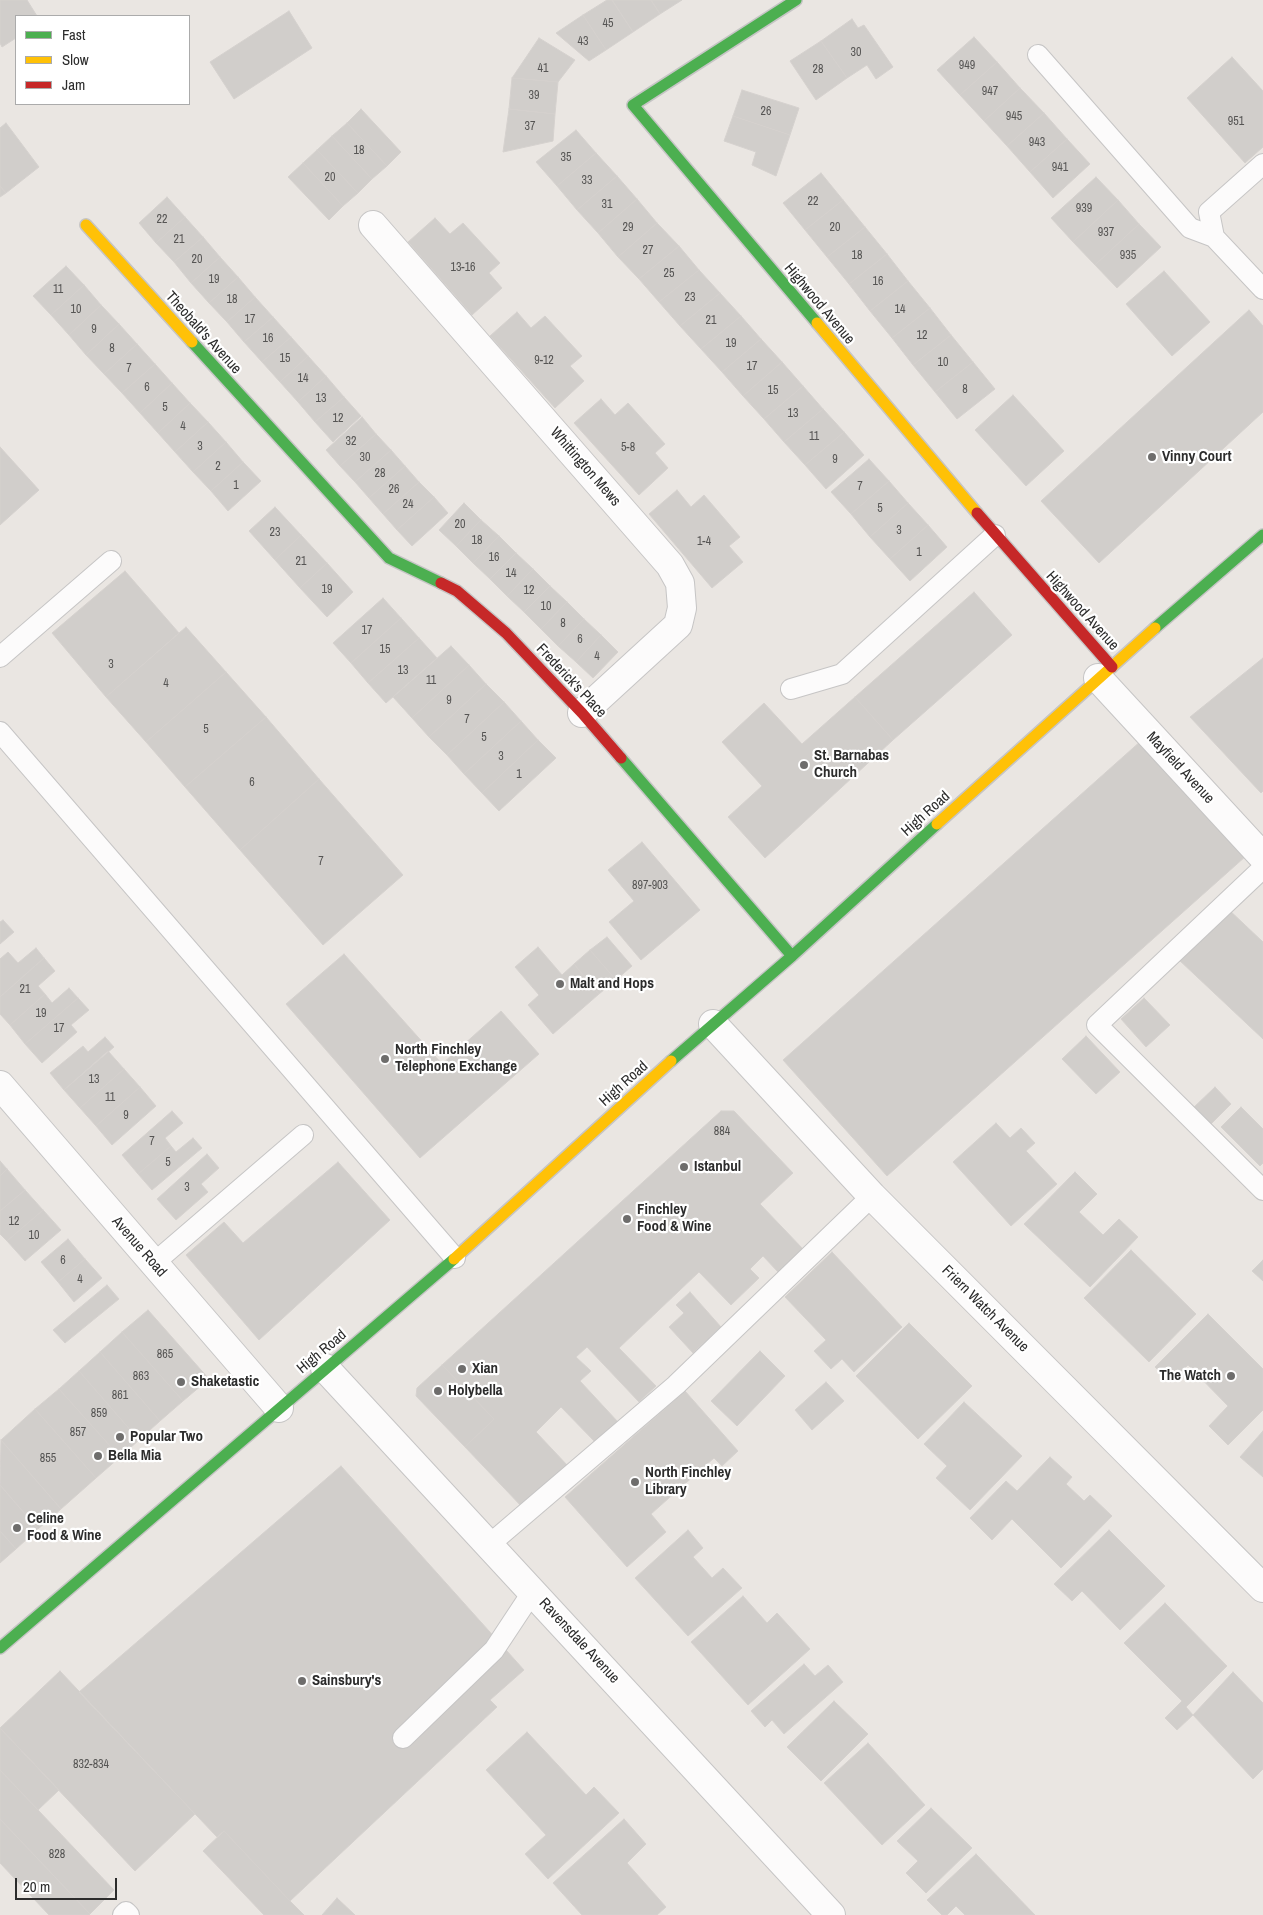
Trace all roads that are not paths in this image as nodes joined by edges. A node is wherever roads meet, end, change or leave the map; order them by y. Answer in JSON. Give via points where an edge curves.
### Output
{"nodes":[{"id":1,"x":796,"y":0,"type":"edge"},
{"id":2,"x":1038,"y":55,"type":"dead end"},
{"id":3,"x":1263,"y":164,"type":"edge"},
{"id":4,"x":86,"y":225,"type":"dead end"},
{"id":5,"x":373,"y":225,"type":"dead end"},
{"id":6,"x":1214,"y":237,"type":"junction"},
{"id":7,"x":1263,"y":289,"type":"edge"},
{"id":8,"x":299,"y":462,"type":"joint"},
{"id":9,"x":995,"y":535,"type":"junction"},
{"id":10,"x":1263,"y":535,"type":"edge"},
{"id":11,"x":112,"y":561,"type":"dead end"},
{"id":12,"x":0,"y":657,"type":"edge"},
{"id":13,"x":1105,"y":673,"type":"junction"},
{"id":14,"x":792,"y":689,"type":"dead end"},
{"id":15,"x":582,"y":713,"type":"junction"},
{"id":16,"x":0,"y":732,"type":"edge"},
{"id":17,"x":1263,"y":858,"type":"edge"},
{"id":18,"x":1263,"y":868,"type":"edge"},
{"id":19,"x":792,"y":956,"type":"junction"},
{"id":20,"x":713,"y":1024,"type":"junction"},
{"id":21,"x":0,"y":1085,"type":"edge"},
{"id":22,"x":303,"y":1134,"type":"dead end"},
{"id":23,"x":1263,"y":1190,"type":"edge"},
{"id":24,"x":872,"y":1196,"type":"junction"},
{"id":25,"x":455,"y":1258,"type":"junction"},
{"id":26,"x":154,"y":1264,"type":"junction"},
{"id":27,"x":325,"y":1368,"type":"junction"},
{"id":28,"x":279,"y":1408,"type":"junction"},
{"id":29,"x":490,"y":1544,"type":"junction"},
{"id":30,"x":1263,"y":1588,"type":"edge"},
{"id":31,"x":533,"y":1591,"type":"junction"},
{"id":32,"x":0,"y":1648,"type":"edge"},
{"id":33,"x":403,"y":1738,"type":"dead end"},
{"id":34,"x":123,"y":1915,"type":"edge"},
{"id":35,"x":129,"y":1915,"type":"edge"},
{"id":36,"x":831,"y":1915,"type":"edge"}],
"edges":[{"from":1,"to":9,"type":"street","name":"Highwood Avenue","via":[[633,105]]},
{"from":2,"to":6,"type":"lane","via":[[1190,228]]},
{"from":3,"to":6,"type":"lane","via":[[1209,212]]},
{"from":4,"to":8,"type":"street","name":"Theobald's Avenue"},
{"from":5,"to":15,"type":"street","name":"Whittington Mews","via":[[670,564],[680,583],[682,608],[678,625]]},
{"from":6,"to":7,"type":"lane"},
{"from":8,"to":15,"type":"street","name":"Frederick's Place","via":[[389,558],[457,591],[506,633]]},
{"from":9,"to":13,"type":"street","name":"Highwood Avenue"},
{"from":9,"to":14,"type":"lane","via":[[842,674]]},
{"from":10,"to":13,"type":"street","name":"High Road"},
{"from":11,"to":12,"type":"lane"},
{"from":13,"to":17,"type":"street","name":"Mayfield Avenue"},
{"from":13,"to":19,"type":"street","name":"High Road"},
{"from":15,"to":19,"type":"street","name":"Frederick's Place"},
{"from":16,"to":25,"type":"lane"},
{"from":18,"to":23,"type":"lane","via":[[1097,1025]]},
{"from":19,"to":20,"type":"street","name":"High Road"},
{"from":20,"to":24,"type":"street","name":"Friern Watch Avenue"},
{"from":20,"to":25,"type":"street","name":"High Road"},
{"from":21,"to":26,"type":"street","name":"Avenue Road"},
{"from":22,"to":26,"type":"lane"},
{"from":24,"to":29,"type":"lane","via":[[676,1385]]},
{"from":24,"to":30,"type":"street","name":"Friern Watch Avenue"},
{"from":25,"to":27,"type":"street","name":"High Road"},
{"from":26,"to":28,"type":"street","name":"Avenue Road"},
{"from":27,"to":28,"type":"street","name":"High Road"},
{"from":27,"to":29,"type":"street","name":"Ravensdale Avenue"},
{"from":28,"to":32,"type":"street","name":"High Road"},
{"from":29,"to":31,"type":"street","name":"Ravensdale Avenue"},
{"from":31,"to":33,"type":"lane","via":[[494,1650]]},
{"from":31,"to":36,"type":"street","name":"Ravensdale Avenue"},
{"from":34,"to":35,"type":"lane","via":[[126,1912]]}]}
